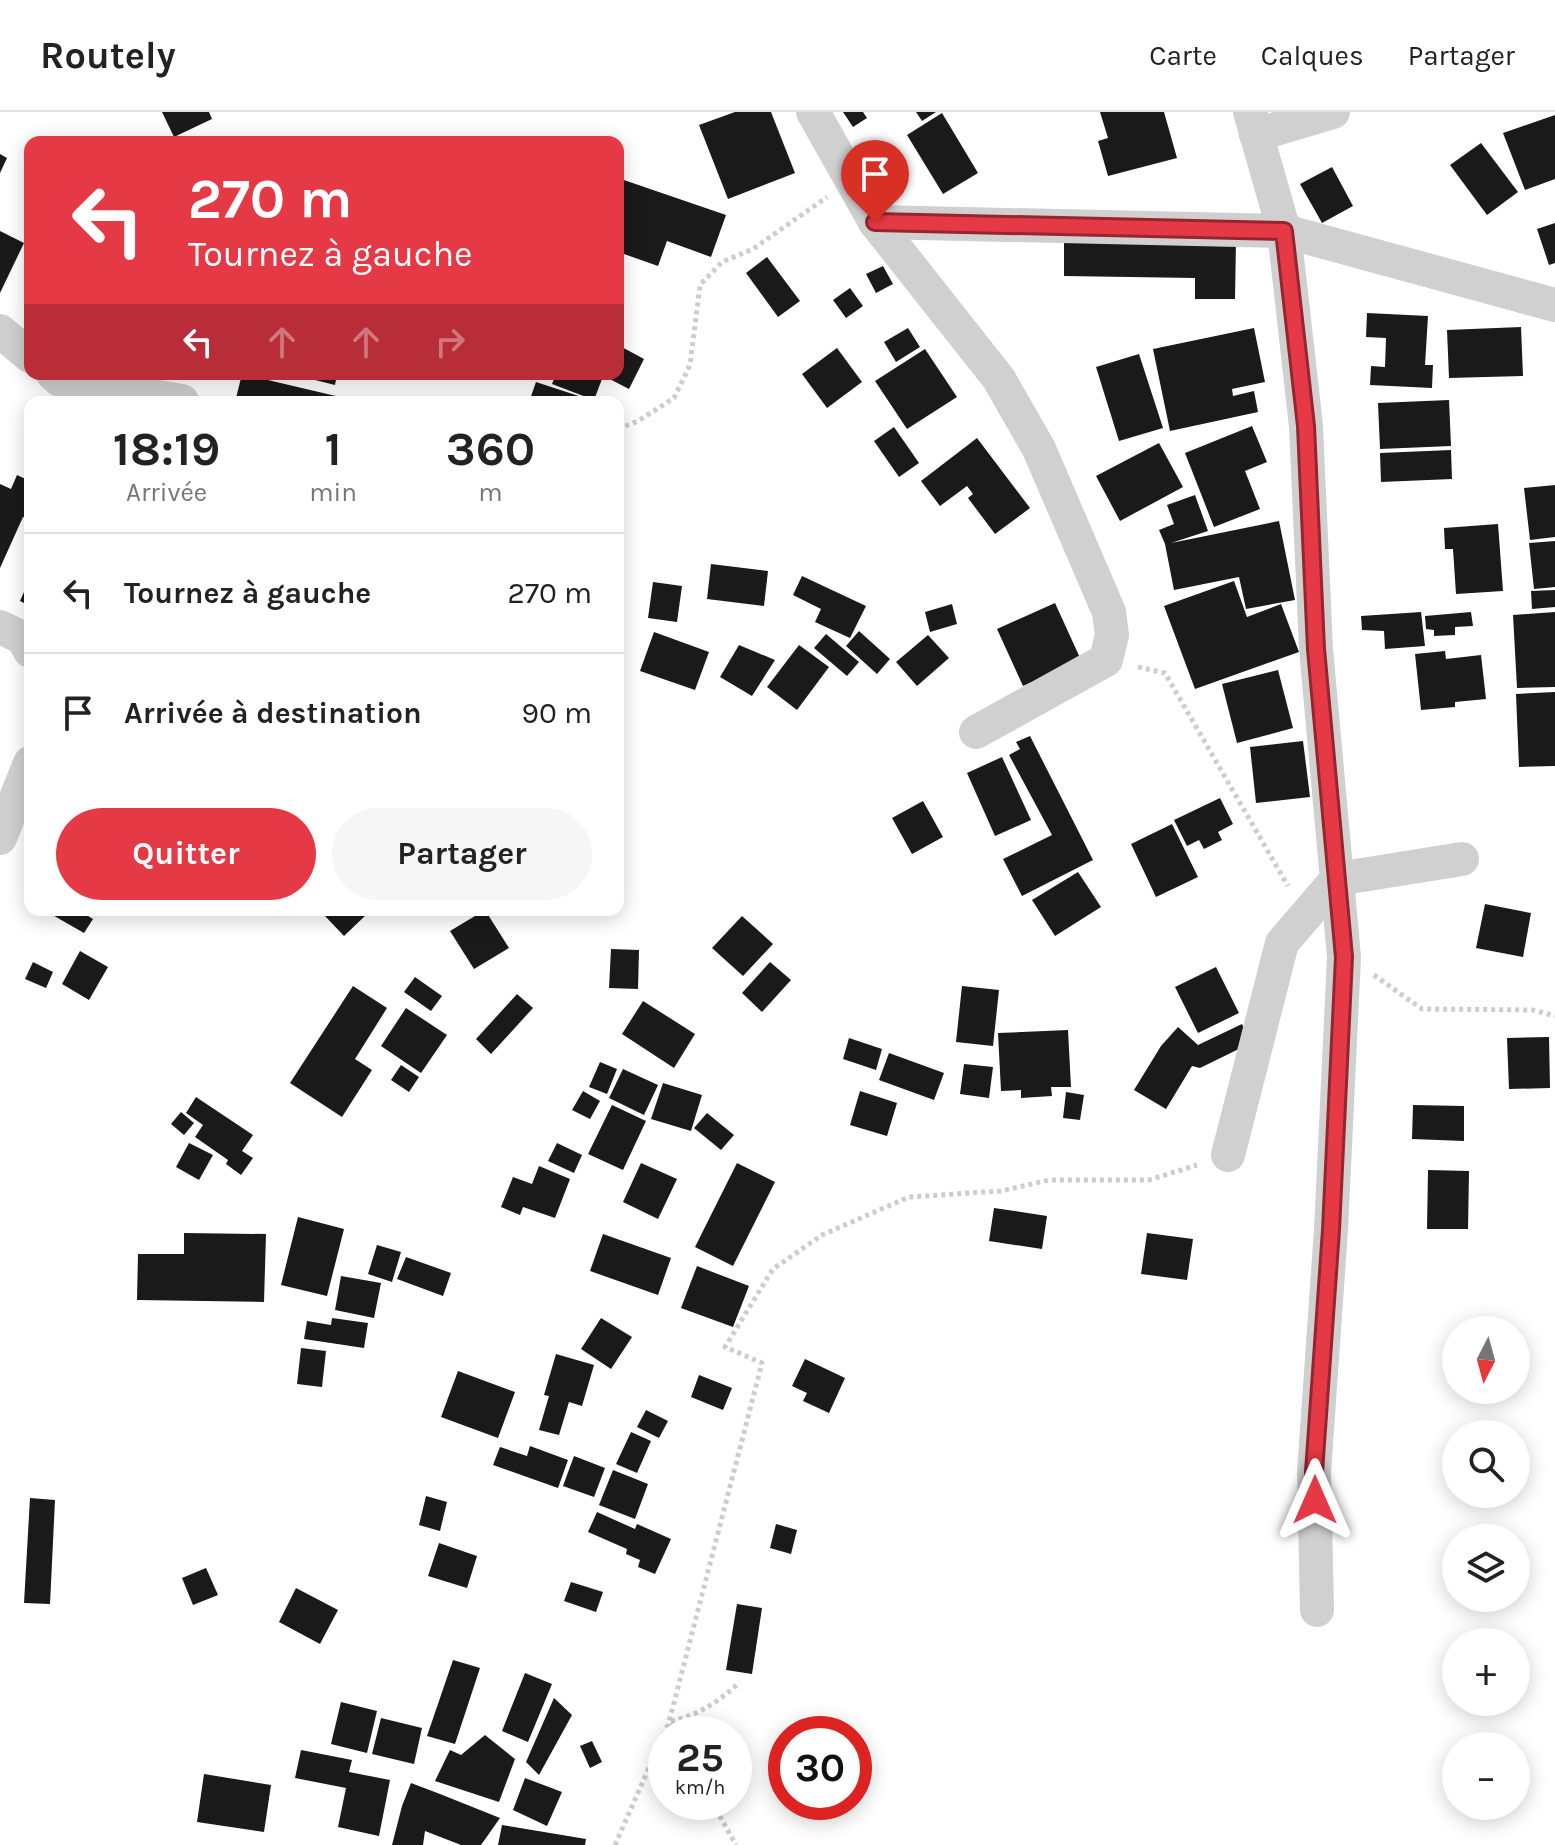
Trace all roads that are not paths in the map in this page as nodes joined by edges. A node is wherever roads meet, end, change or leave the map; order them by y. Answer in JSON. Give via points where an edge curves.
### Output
{"nodes":[{"id":1,"x":813,"y":112,"type":"edge"},
{"id":2,"x":1333,"y":112,"type":"edge"},
{"id":3,"x":1253,"y":123,"type":"edge"},
{"id":4,"x":875,"y":222,"type":"junction"},
{"id":5,"x":1284,"y":231,"type":"junction"},
{"id":6,"x":1555,"y":305,"type":"edge"},
{"id":7,"x":0,"y":331,"type":"edge"},
{"id":8,"x":24,"y":351,"type":"edge"},
{"id":9,"x":60,"y":380,"type":"edge"},
{"id":10,"x":153,"y":396,"type":"edge"},
{"id":11,"x":0,"y":627,"type":"edge"},
{"id":12,"x":24,"y":640,"type":"edge"},
{"id":13,"x":976,"y":732,"type":"dead end"},
{"id":14,"x":24,"y":778,"type":"edge"},
{"id":15,"x":0,"y":838,"type":"edge"},
{"id":16,"x":1462,"y":859,"type":"dead end"},
{"id":17,"x":1337,"y":879,"type":"junction"},
{"id":18,"x":1228,"y":1155,"type":"road end"},
{"id":19,"x":1317,"y":1610,"type":"dead end"}],
"edges":[{"from":1,"to":4,"type":"street"},
{"from":2,"to":3,"type":"street"},
{"from":3,"to":5,"type":"street"},
{"from":4,"to":5,"type":"street"},
{"from":4,"to":13,"type":"street","via":[[999,379],[1039,449],[1109,612],[1112,635],[1106,660]]},
{"from":5,"to":6,"type":"street"},
{"from":5,"to":17,"type":"street","via":[[1306,426],[1316,649]]},
{"from":7,"to":8,"type":"street"},
{"from":9,"to":10,"type":"street"},
{"from":11,"to":12,"type":"street"},
{"from":14,"to":15,"type":"street"},
{"from":16,"to":17,"type":"street"},
{"from":17,"to":18,"type":"street","via":[[1282,943]]},
{"from":17,"to":19,"type":"street","via":[[1344,957],[1314,1472]]}]}
